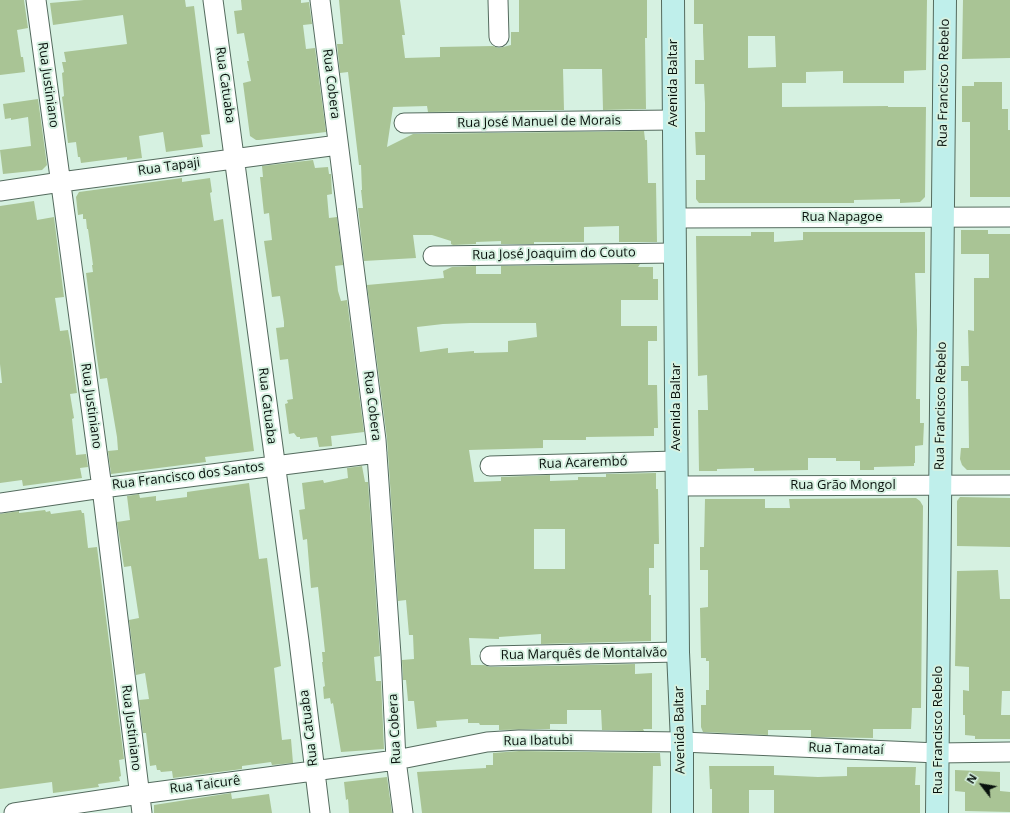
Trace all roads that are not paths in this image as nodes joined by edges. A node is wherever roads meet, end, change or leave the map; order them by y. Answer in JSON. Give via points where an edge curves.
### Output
{"nodes":[{"id":1,"x":36,"y":0,"type":"edge"},
{"id":2,"x":213,"y":0,"type":"edge"},
{"id":3,"x":320,"y":0,"type":"edge"},
{"id":4,"x":498,"y":0,"type":"edge"},
{"id":5,"x":672,"y":0,"type":"edge"},
{"id":6,"x":945,"y":0,"type":"edge"},
{"id":7,"x":499,"y":37,"type":"dead end"},
{"id":8,"x":673,"y":120,"type":"junction"},
{"id":9,"x":404,"y":123,"type":"dead end"},
{"id":10,"x":338,"y":145,"type":"junction"},
{"id":11,"x":235,"y":158,"type":"junction"},
{"id":12,"x":61,"y":182,"type":"junction"},
{"id":13,"x":0,"y":191,"type":"edge"},
{"id":14,"x":943,"y":217,"type":"junction"},
{"id":15,"x":1010,"y":217,"type":"edge"},
{"id":16,"x":674,"y":218,"type":"junction"},
{"id":17,"x":675,"y":253,"type":"junction"},
{"id":18,"x":433,"y":256,"type":"dead end"},
{"id":19,"x":377,"y":453,"type":"junction"},
{"id":20,"x":676,"y":460,"type":"junction"},
{"id":21,"x":275,"y":465,"type":"junction"},
{"id":22,"x":490,"y":466,"type":"dead end"},
{"id":23,"x":940,"y":485,"type":"junction"},
{"id":24,"x":1010,"y":485,"type":"edge"},
{"id":25,"x":677,"y":486,"type":"junction"},
{"id":26,"x":102,"y":488,"type":"junction"},
{"id":27,"x":0,"y":503,"type":"edge"},
{"id":28,"x":678,"y":652,"type":"junction"},
{"id":29,"x":490,"y":656,"type":"dead end"},
{"id":30,"x":682,"y":742,"type":"junction"},
{"id":31,"x":1010,"y":752,"type":"edge"},
{"id":32,"x":938,"y":753,"type":"junction"},
{"id":33,"x":396,"y":760,"type":"junction"},
{"id":34,"x":315,"y":771,"type":"junction"},
{"id":35,"x":140,"y":794,"type":"junction"},
{"id":36,"x":14,"y":813,"type":"edge"},
{"id":37,"x":142,"y":813,"type":"edge"},
{"id":38,"x":320,"y":813,"type":"edge"},
{"id":39,"x":403,"y":813,"type":"edge"},
{"id":40,"x":682,"y":813,"type":"edge"},
{"id":41,"x":937,"y":813,"type":"edge"}],
"edges":[{"from":1,"to":12,"type":"street","name":"Rua Justiniano"},
{"from":2,"to":11,"type":"street","name":"Rua Catuaba"},
{"from":3,"to":10,"type":"street","name":"Rua Cobera"},
{"from":4,"to":7,"type":"street"},
{"from":5,"to":8,"type":"street","name":"Avenida Baltar"},
{"from":6,"to":14,"type":"street","name":"Rua Francisco Rebelo"},
{"from":8,"to":9,"type":"street","name":"Rua José Manuel de Morais"},
{"from":8,"to":16,"type":"street","name":"Avenida Baltar"},
{"from":10,"to":11,"type":"street","name":"Rua Tapaji"},
{"from":10,"to":19,"type":"street","name":"Rua Cobera"},
{"from":11,"to":12,"type":"street","name":"Rua Tapaji"},
{"from":11,"to":21,"type":"street","name":"Rua Catuaba"},
{"from":12,"to":13,"type":"street","name":"Rua Tapaji"},
{"from":12,"to":26,"type":"street","name":"Rua Justiniano"},
{"from":14,"to":15,"type":"street","name":"Rua Napagoe"},
{"from":14,"to":16,"type":"street","name":"Rua Napagoe"},
{"from":14,"to":23,"type":"street","name":"Rua Francisco Rebelo"},
{"from":16,"to":17,"type":"street","name":"Avenida Baltar"},
{"from":17,"to":18,"type":"street","name":"Rua José Joaquim do Couto"},
{"from":17,"to":20,"type":"street","name":"Avenida Baltar"},
{"from":19,"to":21,"type":"street","name":"Rua Francisco dos Santos"},
{"from":19,"to":33,"type":"street","name":"Rua Cobera"},
{"from":20,"to":22,"type":"street","name":"Rua Acarembó"},
{"from":20,"to":25,"type":"street","name":"Avenida Baltar"},
{"from":21,"to":26,"type":"street","name":"Rua Francisco dos Santos"},
{"from":21,"to":34,"type":"street","name":"Rua Catuaba"},
{"from":23,"to":24,"type":"street","name":"Rua Grão Mongol"},
{"from":23,"to":25,"type":"street","name":"Rua Grão Mongol"},
{"from":23,"to":32,"type":"street","name":"Rua Francisco Rebelo"},
{"from":25,"to":28,"type":"street","name":"Avenida Baltar"},
{"from":26,"to":27,"type":"street","name":"Rua Francisco dos Santos"},
{"from":26,"to":35,"type":"street","name":"Rua Justiniano"},
{"from":28,"to":29,"type":"street","name":"Rua Marquês de Montalvão"},
{"from":28,"to":30,"type":"street","name":"Avenida Baltar"},
{"from":30,"to":32,"type":"street","name":"Rua Tamataí"},
{"from":30,"to":33,"type":"street","name":"Rua Ibatubi","via":[[526,740],[458,747]]},
{"from":30,"to":40,"type":"street","name":"Avenida Baltar"},
{"from":31,"to":32,"type":"street","name":"Rua Tamataí"},
{"from":32,"to":41,"type":"street","name":"Rua Francisco Rebelo"},
{"from":33,"to":34,"type":"street","name":"Rua Taicurê"},
{"from":33,"to":39,"type":"street","name":"Rua Cobera"},
{"from":34,"to":35,"type":"street","name":"Rua Taicurê"},
{"from":34,"to":38,"type":"street","name":"Rua Catuaba"},
{"from":35,"to":36,"type":"street","name":"Rua Taicurê"},
{"from":35,"to":37,"type":"street","name":"Rua Justiniano"}]}
